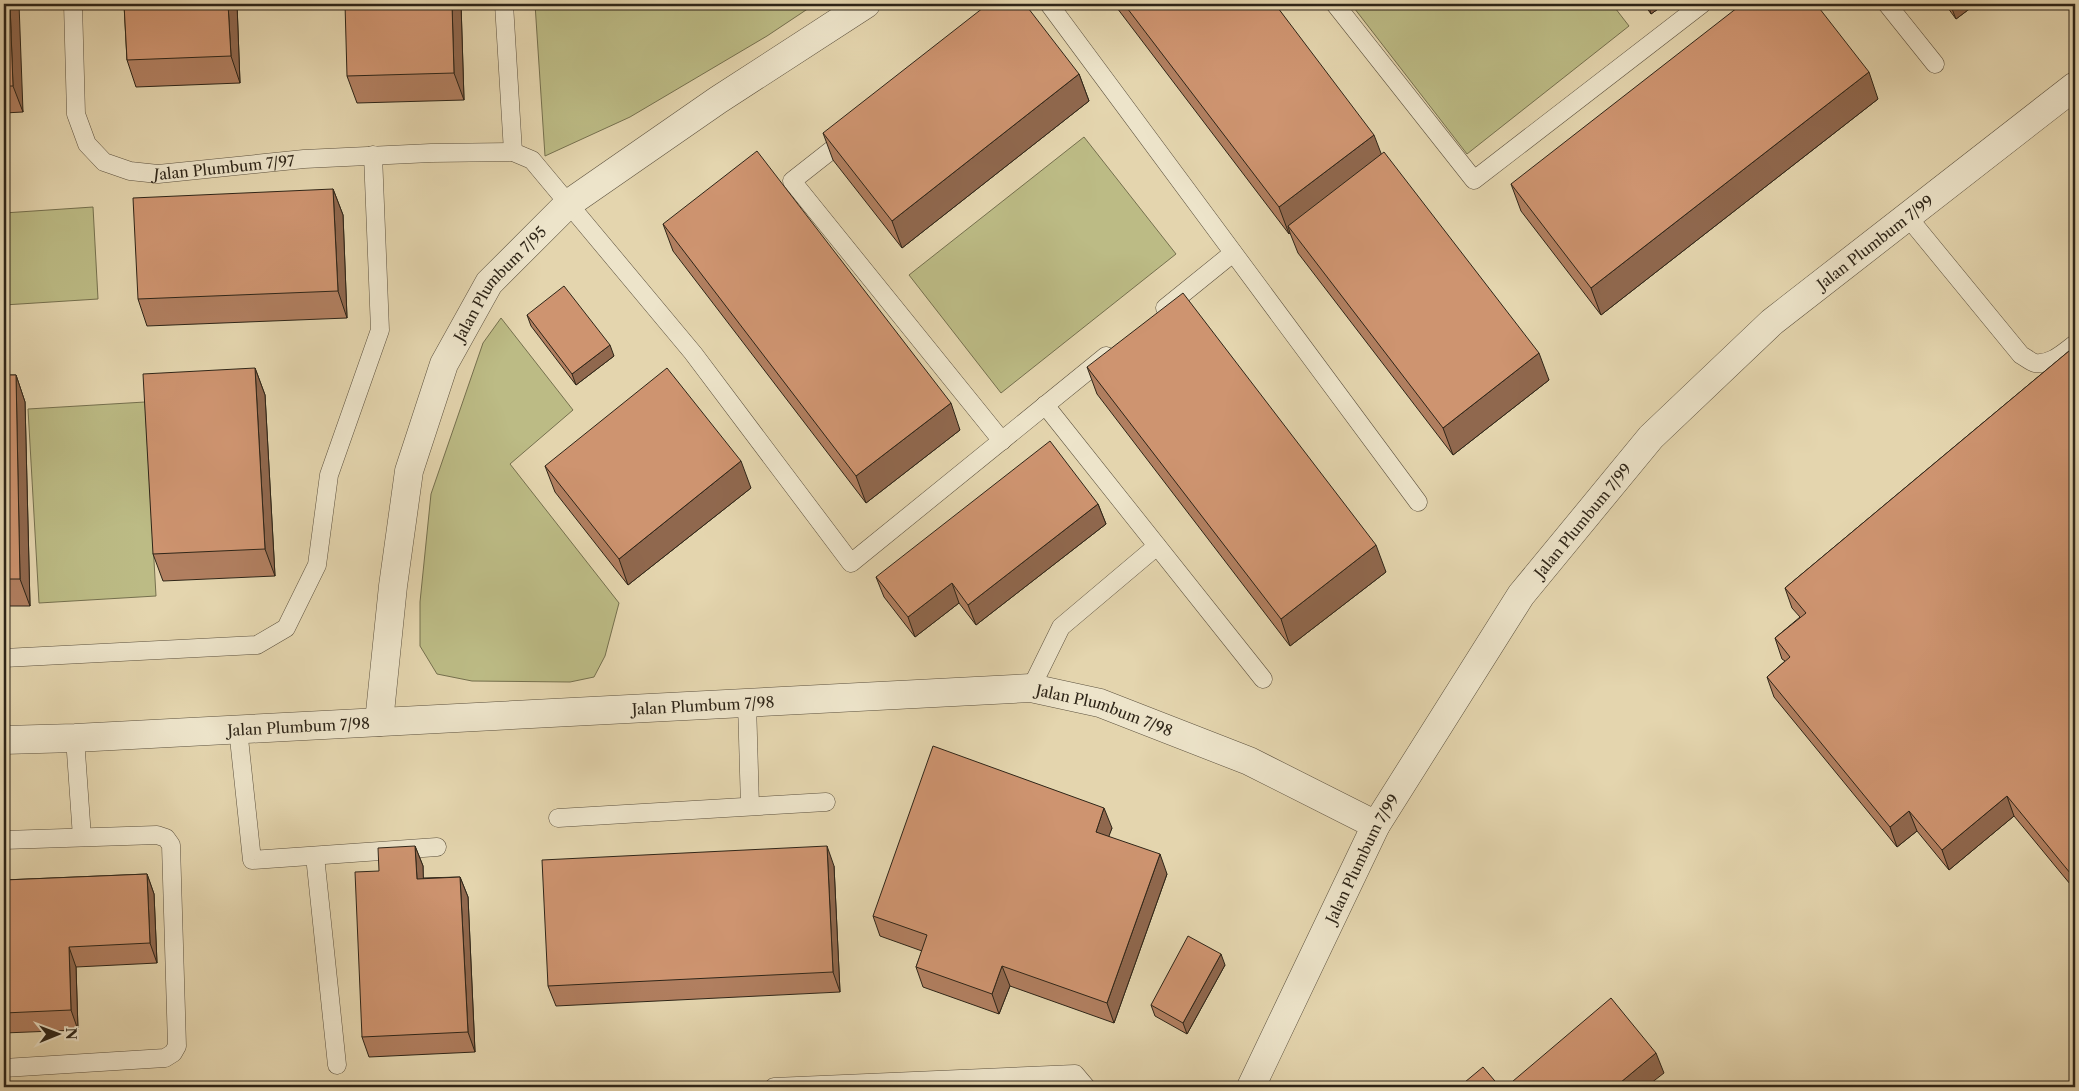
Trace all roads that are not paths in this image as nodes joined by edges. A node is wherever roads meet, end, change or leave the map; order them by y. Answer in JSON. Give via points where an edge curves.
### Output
{"nodes":[{"id":1,"x":72,"y":4,"type":"edge"},
{"id":2,"x":504,"y":4,"type":"edge"},
{"id":3,"x":866,"y":4,"type":"edge"},
{"id":4,"x":1049,"y":4,"type":"edge"},
{"id":5,"x":1335,"y":4,"type":"edge"},
{"id":6,"x":1702,"y":4,"type":"edge"},
{"id":7,"x":1887,"y":4,"type":"edge"},
{"id":8,"x":1935,"y":64,"type":"dead end"},
{"id":9,"x":2075,"y":86,"type":"edge"},
{"id":10,"x":863,"y":126,"type":"edge"},
{"id":11,"x":513,"y":152,"type":"junction"},
{"id":12,"x":373,"y":155,"type":"junction"},
{"id":13,"x":568,"y":204,"type":"junction"},
{"id":14,"x":1908,"y":216,"type":"junction"},
{"id":15,"x":1233,"y":253,"type":"junction"},
{"id":16,"x":1150,"y":320,"type":"edge"},
{"id":17,"x":1120,"y":344,"type":"edge"},
{"id":18,"x":2075,"y":344,"type":"edge"},
{"id":19,"x":1045,"y":406,"type":"junction"},
{"id":20,"x":1002,"y":441,"type":"junction"},
{"id":21,"x":1418,"y":502,"type":"dead end"},
{"id":22,"x":1157,"y":546,"type":"junction"},
{"id":23,"x":4,"y":658,"type":"edge"},
{"id":24,"x":1263,"y":679,"type":"dead end"},
{"id":25,"x":1031,"y":688,"type":"junction"},
{"id":26,"x":747,"y":703,"type":"junction"},
{"id":27,"x":379,"y":722,"type":"junction"},
{"id":28,"x":238,"y":729,"type":"junction"},
{"id":29,"x":75,"y":738,"type":"junction"},
{"id":30,"x":4,"y":740,"type":"edge"},
{"id":31,"x":826,"y":802,"type":"dead end"},
{"id":32,"x":750,"y":806,"type":"junction"},
{"id":33,"x":558,"y":818,"type":"dead end"},
{"id":34,"x":1376,"y":825,"type":"junction"},
{"id":35,"x":82,"y":837,"type":"junction"},
{"id":36,"x":4,"y":840,"type":"edge"},
{"id":37,"x":438,"y":847,"type":"dead end"},
{"id":38,"x":316,"y":856,"type":"junction"},
{"id":39,"x":337,"y":1064,"type":"dead end"},
{"id":40,"x":4,"y":1068,"type":"edge"},
{"id":41,"x":774,"y":1087,"type":"edge"},
{"id":42,"x":1086,"y":1087,"type":"edge"},
{"id":43,"x":1251,"y":1087,"type":"edge"}],
"edges":[{"from":1,"to":12,"type":"lane","name":"Jalan Plumbum 7/97","via":[[76,114],[87,144],[104,162],[130,171],[158,174]]},
{"from":2,"to":11,"type":"lane"},
{"from":3,"to":13,"type":"street","name":"Jalan Plumbum 7/95","via":[[718,100]]},
{"from":4,"to":15,"type":"lane"},
{"from":5,"to":6,"type":"lane","via":[[1474,180]]},
{"from":7,"to":8,"type":"lane"},
{"from":9,"to":14,"type":"street","name":"Jalan Plumbum 7/99"},
{"from":10,"to":20,"type":"lane","via":[[792,181]]},
{"from":11,"to":12,"type":"lane","name":"Jalan Plumbum 7/97"},
{"from":11,"to":13,"type":"lane","via":[[532,160]]},
{"from":12,"to":23,"type":"lane","via":[[380,330],[329,475],[317,565],[286,628],[257,645]]},
{"from":13,"to":20,"type":"lane","via":[[693,353],[851,563]]},
{"from":13,"to":27,"type":"street","name":"Jalan Plumbum 7/95","via":[[489,283],[444,364],[409,471]]},
{"from":14,"to":18,"type":"lane","via":[[2021,355],[2034,363],[2046,361],[2057,358]]},
{"from":14,"to":34,"type":"street","name":"Jalan Plumbum 7/99","via":[[1772,322],[1651,438],[1521,595]]},
{"from":15,"to":16,"type":"lane"},
{"from":15,"to":21,"type":"lane"},
{"from":17,"to":19,"type":"lane"},
{"from":19,"to":20,"type":"lane"},
{"from":19,"to":22,"type":"lane"},
{"from":22,"to":24,"type":"lane"},
{"from":22,"to":25,"type":"lane","via":[[1060,627]]},
{"from":25,"to":26,"type":"street","name":"Jalan Plumbum 7/98"},
{"from":25,"to":34,"type":"street","name":"Jalan Plumbum 7/98","via":[[1100,703],[1249,761]]},
{"from":26,"to":27,"type":"street","name":"Jalan Plumbum 7/98"},
{"from":26,"to":32,"type":"lane"},
{"from":27,"to":28,"type":"street","name":"Jalan Plumbum 7/98"},
{"from":28,"to":29,"type":"street","name":"Jalan Plumbum 7/98"},
{"from":28,"to":38,"type":"lane","via":[[252,860]]},
{"from":29,"to":30,"type":"street","name":"Jalan Plumbum 7/98"},
{"from":29,"to":35,"type":"lane"},
{"from":31,"to":32,"type":"lane"},
{"from":32,"to":33,"type":"lane"},
{"from":34,"to":43,"type":"street","name":"Jalan Plumbum 7/99"},
{"from":35,"to":36,"type":"lane"},
{"from":35,"to":40,"type":"lane","via":[[157,835],[166,838],[171,845],[177,1046],[165,1058]]},
{"from":37,"to":38,"type":"lane"},
{"from":38,"to":39,"type":"lane"},
{"from":41,"to":42,"type":"lane","via":[[1075,1074]]}]}
